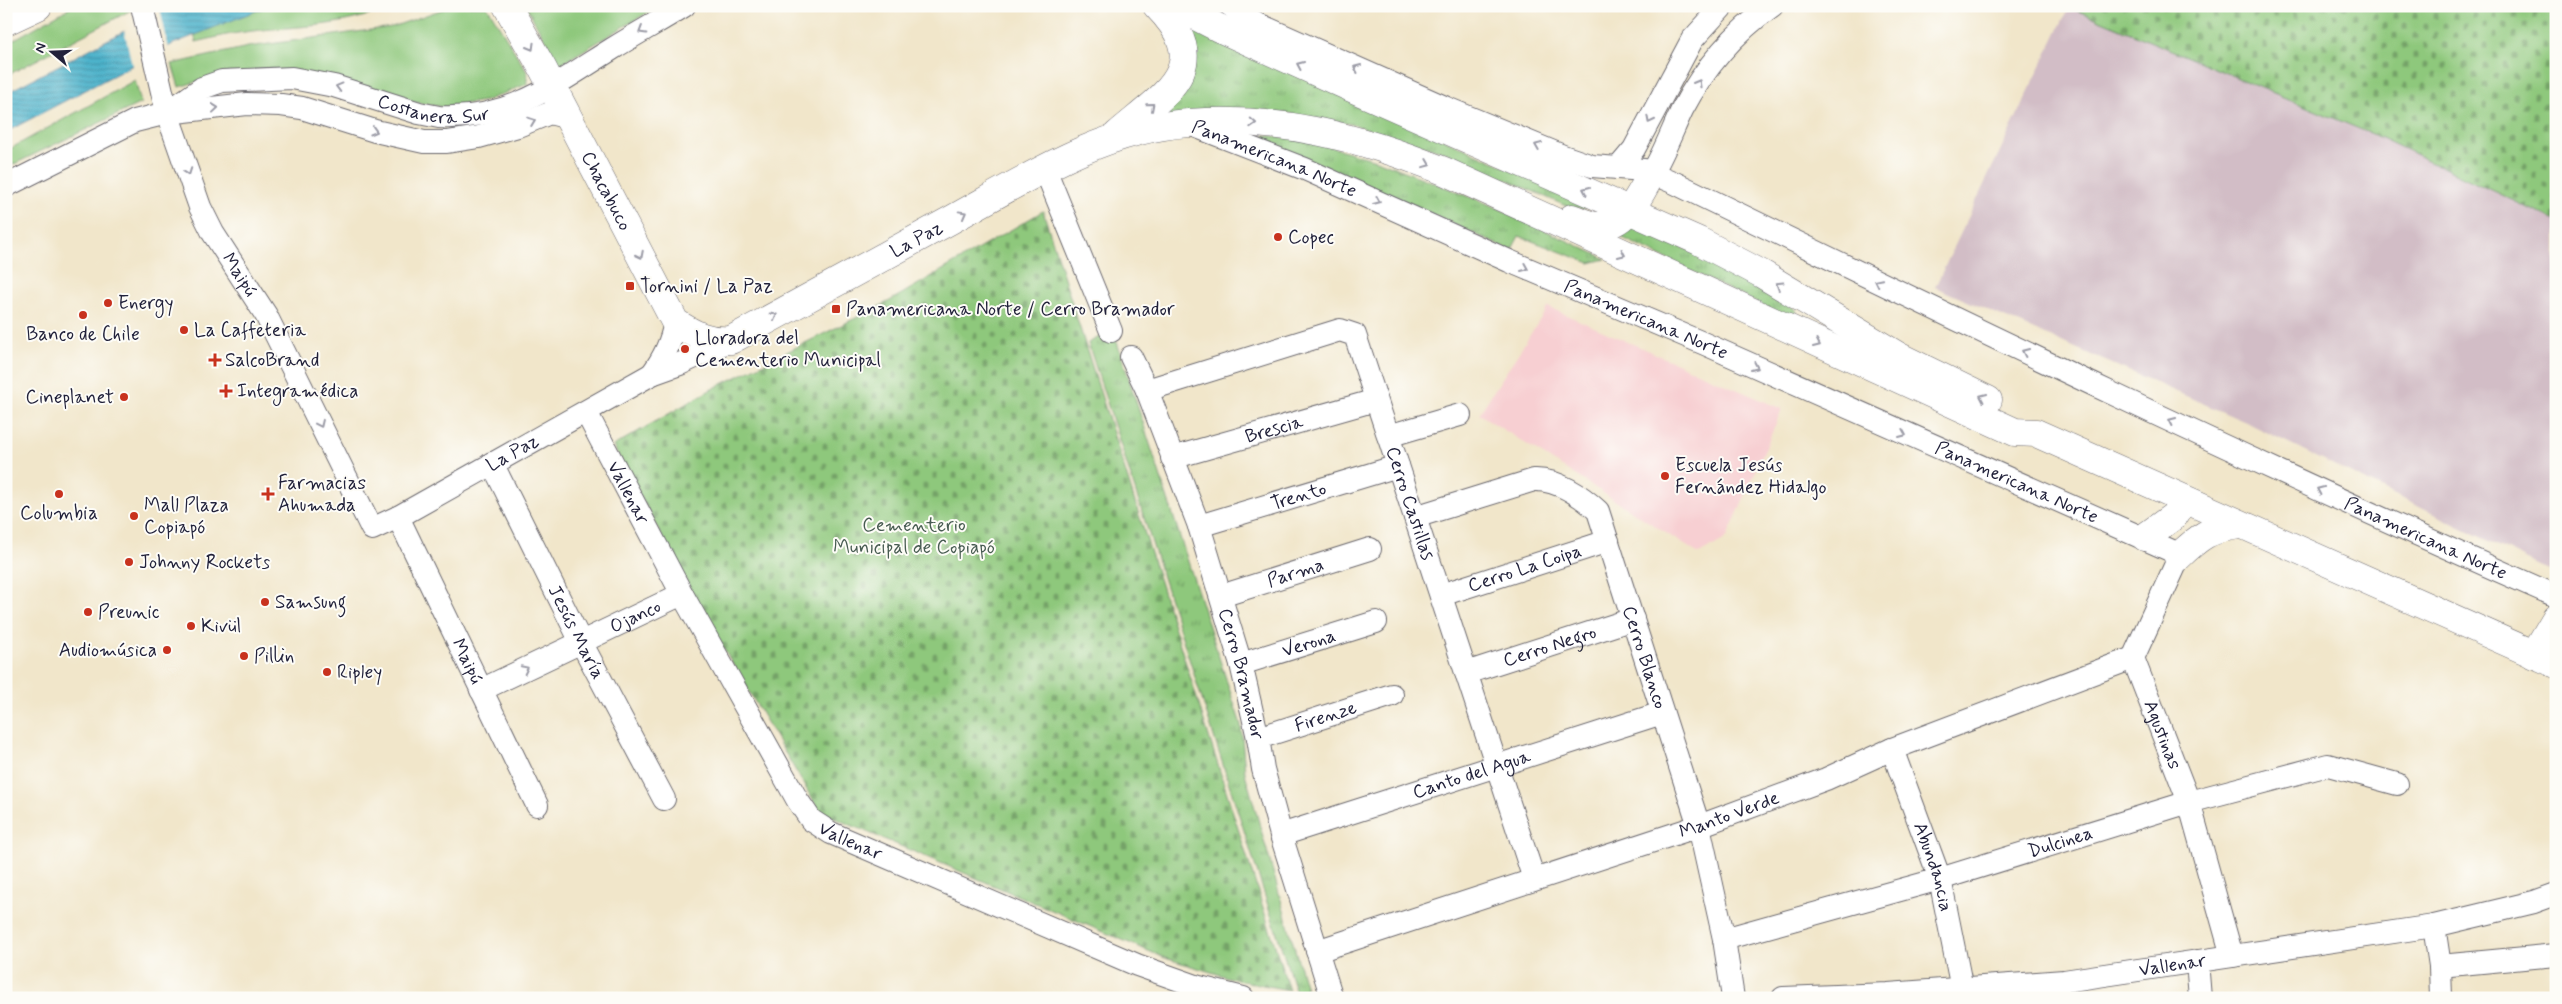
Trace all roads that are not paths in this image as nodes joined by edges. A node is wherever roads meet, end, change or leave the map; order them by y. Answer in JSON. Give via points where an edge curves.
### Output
{"nodes":[{"id":1,"x":38,"y":6,"type":"edge"},
{"id":2,"x":508,"y":6,"type":"edge"},
{"id":3,"x":684,"y":6,"type":"edge"},
{"id":4,"x":1157,"y":6,"type":"edge"},
{"id":5,"x":1176,"y":6,"type":"edge"},
{"id":6,"x":1231,"y":6,"type":"edge"},
{"id":7,"x":1723,"y":6,"type":"edge"},
{"id":8,"x":1772,"y":6,"type":"edge"},
{"id":9,"x":142,"y":7,"type":"edge"},
{"id":10,"x":6,"y":21,"type":"edge"},
{"id":11,"x":1345,"y":85,"type":"junction"},
{"id":12,"x":553,"y":88,"type":"junction"},
{"id":13,"x":1662,"y":97,"type":"junction"},
{"id":14,"x":1449,"y":109,"type":"junction"},
{"id":15,"x":1683,"y":110,"type":"junction"},
{"id":16,"x":569,"y":118,"type":"junction"},
{"id":17,"x":169,"y":120,"type":"junction"},
{"id":18,"x":1186,"y":123,"type":"junction"},
{"id":19,"x":1114,"y":137,"type":"junction"},
{"id":20,"x":1618,"y":168,"type":"junction"},
{"id":21,"x":1045,"y":169,"type":"junction"},
{"id":22,"x":1652,"y":173,"type":"junction"},
{"id":23,"x":6,"y":186,"type":"edge"},
{"id":24,"x":1509,"y":201,"type":"junction"},
{"id":25,"x":1630,"y":210,"type":"junction"},
{"id":26,"x":675,"y":322,"type":"junction"},
{"id":27,"x":1111,"y":331,"type":"dead end"},
{"id":28,"x":732,"y":340,"type":"junction"},
{"id":29,"x":1130,"y":357,"type":"dead end"},
{"id":30,"x":652,"y":374,"type":"junction"},
{"id":31,"x":1147,"y":390,"type":"junction"},
{"id":32,"x":1376,"y":400,"type":"junction"},
{"id":33,"x":586,"y":412,"type":"junction"},
{"id":34,"x":1460,"y":415,"type":"dead end"},
{"id":35,"x":2036,"y":433,"type":"junction"},
{"id":36,"x":1388,"y":436,"type":"junction"},
{"id":37,"x":1172,"y":458,"type":"junction"},
{"id":38,"x":492,"y":463,"type":"junction"},
{"id":39,"x":1398,"y":466,"type":"junction"},
{"id":40,"x":2184,"y":500,"type":"junction"},
{"id":41,"x":398,"y":517,"type":"junction"},
{"id":42,"x":1415,"y":517,"type":"junction"},
{"id":43,"x":2239,"y":525,"type":"junction"},
{"id":44,"x":1199,"y":526,"type":"junction"},
{"id":45,"x":372,"y":528,"type":"joint"},
{"id":46,"x":2145,"y":537,"type":"junction"},
{"id":47,"x":1608,"y":541,"type":"junction"},
{"id":48,"x":1370,"y":549,"type":"dead end"},
{"id":49,"x":2178,"y":557,"type":"junction"},
{"id":50,"x":682,"y":594,"type":"junction"},
{"id":51,"x":1441,"y":595,"type":"junction"},
{"id":52,"x":1221,"y":596,"type":"junction"},
{"id":53,"x":2556,"y":596,"type":"edge"},
{"id":54,"x":2556,"y":618,"type":"edge"},
{"id":55,"x":1632,"y":619,"type":"junction"},
{"id":56,"x":1376,"y":622,"type":"dead end"},
{"id":57,"x":581,"y":642,"type":"junction"},
{"id":58,"x":2133,"y":658,"type":"junction"},
{"id":59,"x":2545,"y":660,"type":"edge"},
{"id":60,"x":1241,"y":664,"type":"junction"},
{"id":61,"x":1466,"y":673,"type":"junction"},
{"id":62,"x":481,"y":690,"type":"junction"},
{"id":63,"x":1392,"y":695,"type":"dead end"},
{"id":64,"x":1662,"y":713,"type":"junction"},
{"id":65,"x":1258,"y":738,"type":"junction"},
{"id":66,"x":1892,"y":749,"type":"junction"},
{"id":67,"x":1497,"y":766,"type":"junction"},
{"id":68,"x":2397,"y":784,"type":"dead end"},
{"id":69,"x":664,"y":799,"type":"dead end"},
{"id":70,"x":2188,"y":802,"type":"junction"},
{"id":71,"x":537,"y":805,"type":"dead end"},
{"id":72,"x":1699,"y":826,"type":"junction"},
{"id":73,"x":1281,"y":835,"type":"junction"},
{"id":74,"x":1940,"y":879,"type":"junction"},
{"id":75,"x":1534,"y":880,"type":"junction"},
{"id":76,"x":2556,"y":894,"type":"edge"},
{"id":77,"x":2434,"y":926,"type":"junction"},
{"id":78,"x":1724,"y":939,"type":"junction"},
{"id":79,"x":1317,"y":950,"type":"junction"},
{"id":80,"x":2556,"y":955,"type":"edge"},
{"id":81,"x":2232,"y":956,"type":"junction"},
{"id":82,"x":2197,"y":961,"type":"junction"},
{"id":83,"x":2440,"y":966,"type":"junction"},
{"id":84,"x":1962,"y":989,"type":"junction"},
{"id":85,"x":2063,"y":990,"type":"edge"},
{"id":86,"x":1888,"y":996,"type":"edge"},
{"id":87,"x":1242,"y":998,"type":"edge"},
{"id":88,"x":1332,"y":998,"type":"edge"},
{"id":89,"x":1733,"y":998,"type":"edge"},
{"id":90,"x":1783,"y":998,"type":"edge"},
{"id":91,"x":2200,"y":998,"type":"edge"},
{"id":92,"x":2441,"y":998,"type":"edge"}],
"edges":[{"from":1,"to":10,"type":"highway"},
{"from":2,"to":12,"type":"highway","name":"Chacabuco","one_way":true},
{"from":3,"to":12,"type":"street","name":"Costanera Sur","one_way":true},
{"from":19,"to":4,"type":"highway","one_way":true,"via":[[1175,84],[1183,68],[1184,51],[1179,34]]},
{"from":11,"to":5,"type":"highway","name":"Panamericana Norte","one_way":true},
{"from":14,"to":6,"type":"street","name":"Panamericana Norte","one_way":true,"via":[[1251,21]]},
{"from":7,"to":13,"type":"street","via":[[1692,40]]},
{"from":15,"to":8,"type":"street","one_way":true,"via":[[1704,72],[1718,55],[1747,25]]},
{"from":9,"to":17,"type":"street","name":"Maipú"},
{"from":11,"to":14,"type":"highway"},
{"from":25,"to":11,"type":"highway","name":"Panamericana Norte","one_way":true},
{"from":12,"to":16,"type":"highway","name":"Chacabuco"},
{"from":12,"to":17,"type":"street","name":"Costanera Sur","one_way":true,"via":[[485,114],[461,118],[419,113],[311,80],[245,79],[202,88]]},
{"from":13,"to":15,"type":"street","via":[[1673,99]]},
{"from":13,"to":20,"type":"street","one_way":true,"via":[[1634,149]]},
{"from":20,"to":14,"type":"street","name":"Panamericana Norte","one_way":true,"via":[[1576,161]]},
{"from":15,"to":22,"type":"street"},
{"from":17,"to":16,"type":"street","name":"Costanera Sur","one_way":true,"via":[[247,104],[281,105],[424,142],[447,142],[478,137],[550,114]]},
{"from":16,"to":26,"type":"highway","name":"Chacabuco","one_way":true},
{"from":17,"to":23,"type":"street","name":"Costanera Sur","via":[[135,121]]},
{"from":17,"to":45,"type":"street","name":"Maipú","one_way":true,"via":[[200,207],[266,315]]},
{"from":18,"to":19,"type":"highway","name":"La Paz"},
{"from":18,"to":24,"type":"highway","name":"Panamericana Norte","one_way":true,"via":[[1264,123],[1324,131],[1402,154]]},
{"from":18,"to":46,"type":"street","name":"Panamericana Norte","one_way":true,"via":[[1305,169]]},
{"from":19,"to":21,"type":"highway","name":"La Paz"},
{"from":20,"to":22,"type":"street","name":"Panamericana Norte"},
{"from":21,"to":27,"type":"street"},
{"from":28,"to":21,"type":"highway","name":"La Paz","one_way":true},
{"from":22,"to":25,"type":"highway"},
{"from":53,"to":22,"type":"street","name":"Panamericana Norte","one_way":true,"via":[[2401,528]]},
{"from":24,"to":25,"type":"highway","via":[[1525,199],[1597,226],[1608,225]]},
{"from":24,"to":35,"type":"highway","name":"Panamericana Norte","one_way":true,"via":[[2015,432]]},
{"from":35,"to":25,"type":"highway","name":"Panamericana Norte","one_way":true,"via":[[2022,416],[1898,356],[1731,257]]},
{"from":26,"to":28,"type":"highway","via":[[704,338]]},
{"from":26,"to":30,"type":"street","name":"La Paz","via":[[668,349]]},
{"from":28,"to":30,"type":"street","name":"La Paz"},
{"from":29,"to":31,"type":"street","name":"Cerro Bramador"},
{"from":30,"to":33,"type":"street","name":"La Paz"},
{"from":31,"to":32,"type":"street","name":"Cerro Castillas","via":[[1340,330],[1355,335]]},
{"from":31,"to":37,"type":"street","name":"Cerro Bramador"},
{"from":32,"to":36,"type":"street","name":"Cerro Castillas"},
{"from":32,"to":37,"type":"street","name":"Brescia"},
{"from":33,"to":38,"type":"street","name":"La Paz"},
{"from":33,"to":50,"type":"street","name":"Vallenar"},
{"from":34,"to":36,"type":"street"},
{"from":35,"to":40,"type":"highway","name":"Panamericana Norte"},
{"from":36,"to":39,"type":"street","name":"Cerro Castillas"},
{"from":37,"to":44,"type":"street","name":"Cerro Bramador"},
{"from":38,"to":41,"type":"street","name":"La Paz"},
{"from":38,"to":57,"type":"street","name":"Jesús María"},
{"from":39,"to":42,"type":"street","name":"Cerro Castillas"},
{"from":39,"to":44,"type":"street","name":"Trento"},
{"from":40,"to":43,"type":"highway","name":"Panamericana Norte"},
{"from":40,"to":46,"type":"highway","via":[[2174,516]]},
{"from":41,"to":45,"type":"street","name":"La Paz"},
{"from":41,"to":62,"type":"street","name":"Maipú"},
{"from":42,"to":47,"type":"street","name":"Cerro Blanco","via":[[1534,480],[1544,480],[1584,498],[1598,511]]},
{"from":42,"to":51,"type":"street","name":"Cerro Castillas"},
{"from":43,"to":49,"type":"highway","via":[[2218,527],[2201,535]]},
{"from":43,"to":59,"type":"highway","name":"Panamericana Norte"},
{"from":44,"to":52,"type":"street","name":"Cerro Bramador"},
{"from":46,"to":49,"type":"street"},
{"from":47,"to":51,"type":"street","name":"Cerro La Coipa"},
{"from":47,"to":55,"type":"street","name":"Cerro Blanco"},
{"from":48,"to":52,"type":"street","name":"Parma"},
{"from":49,"to":58,"type":"street"},
{"from":50,"to":57,"type":"street","name":"Ojanco"},
{"from":50,"to":87,"type":"street","name":"Vallenar","via":[[798,801],[811,820],[822,828],[1137,966]]},
{"from":51,"to":61,"type":"street","name":"Cerro Castillas"},
{"from":52,"to":60,"type":"street","name":"Cerro Bramador"},
{"from":54,"to":59,"type":"highway"},
{"from":55,"to":61,"type":"street","name":"Cerro Negro"},
{"from":55,"to":64,"type":"street","name":"Cerro Blanco"},
{"from":56,"to":60,"type":"street","name":"Verona"},
{"from":62,"to":57,"type":"street","name":"Ojanco","one_way":true},
{"from":57,"to":69,"type":"street","name":"Jesús María"},
{"from":58,"to":66,"type":"street","name":"Manto Verde"},
{"from":58,"to":70,"type":"street","name":"Agustinas"},
{"from":60,"to":65,"type":"street","name":"Cerro Bramador"},
{"from":61,"to":67,"type":"street","name":"Cerro Castillas"},
{"from":62,"to":71,"type":"street","name":"Maipú"},
{"from":63,"to":65,"type":"street","name":"Firenze"},
{"from":64,"to":67,"type":"street","name":"Canto del Agua"},
{"from":64,"to":72,"type":"street","name":"Cerro Blanco"},
{"from":65,"to":73,"type":"street","name":"Cerro Bramador"},
{"from":66,"to":72,"type":"street","name":"Manto Verde","via":[[1826,779]]},
{"from":66,"to":74,"type":"street","name":"Abundancia"},
{"from":67,"to":73,"type":"street","name":"Canto del Agua"},
{"from":67,"to":75,"type":"street","name":"Cerro Castillas"},
{"from":68,"to":70,"type":"street","name":"Dulcinea","via":[[2328,765]]},
{"from":70,"to":74,"type":"street","name":"Dulcinea"},
{"from":70,"to":81,"type":"street","name":"Agustinas"},
{"from":72,"to":75,"type":"street","name":"Manto Verde"},
{"from":72,"to":78,"type":"street","name":"Cerro Blanco"},
{"from":73,"to":79,"type":"street","name":"Cerro Bramador"},
{"from":74,"to":78,"type":"street","name":"Dulcinea"},
{"from":74,"to":84,"type":"street","name":"Abundancia"},
{"from":75,"to":79,"type":"street","name":"Manto Verde"},
{"from":76,"to":77,"type":"street","name":"Vallenar"},
{"from":77,"to":81,"type":"street","name":"Vallenar"},
{"from":77,"to":83,"type":"street"},
{"from":78,"to":89,"type":"street","name":"Cerro Blanco"},
{"from":79,"to":88,"type":"street","name":"Cerro Bramador"},
{"from":80,"to":83,"type":"street"},
{"from":81,"to":82,"type":"street","name":"Vallenar"},
{"from":82,"to":85,"type":"street","name":"Vallenar"},
{"from":82,"to":91,"type":"street"},
{"from":83,"to":92,"type":"street"},
{"from":84,"to":85,"type":"street","name":"Vallenar"},
{"from":84,"to":86,"type":"street","name":"Vallenar"},
{"from":86,"to":90,"type":"street","name":"Vallenar"}]}
